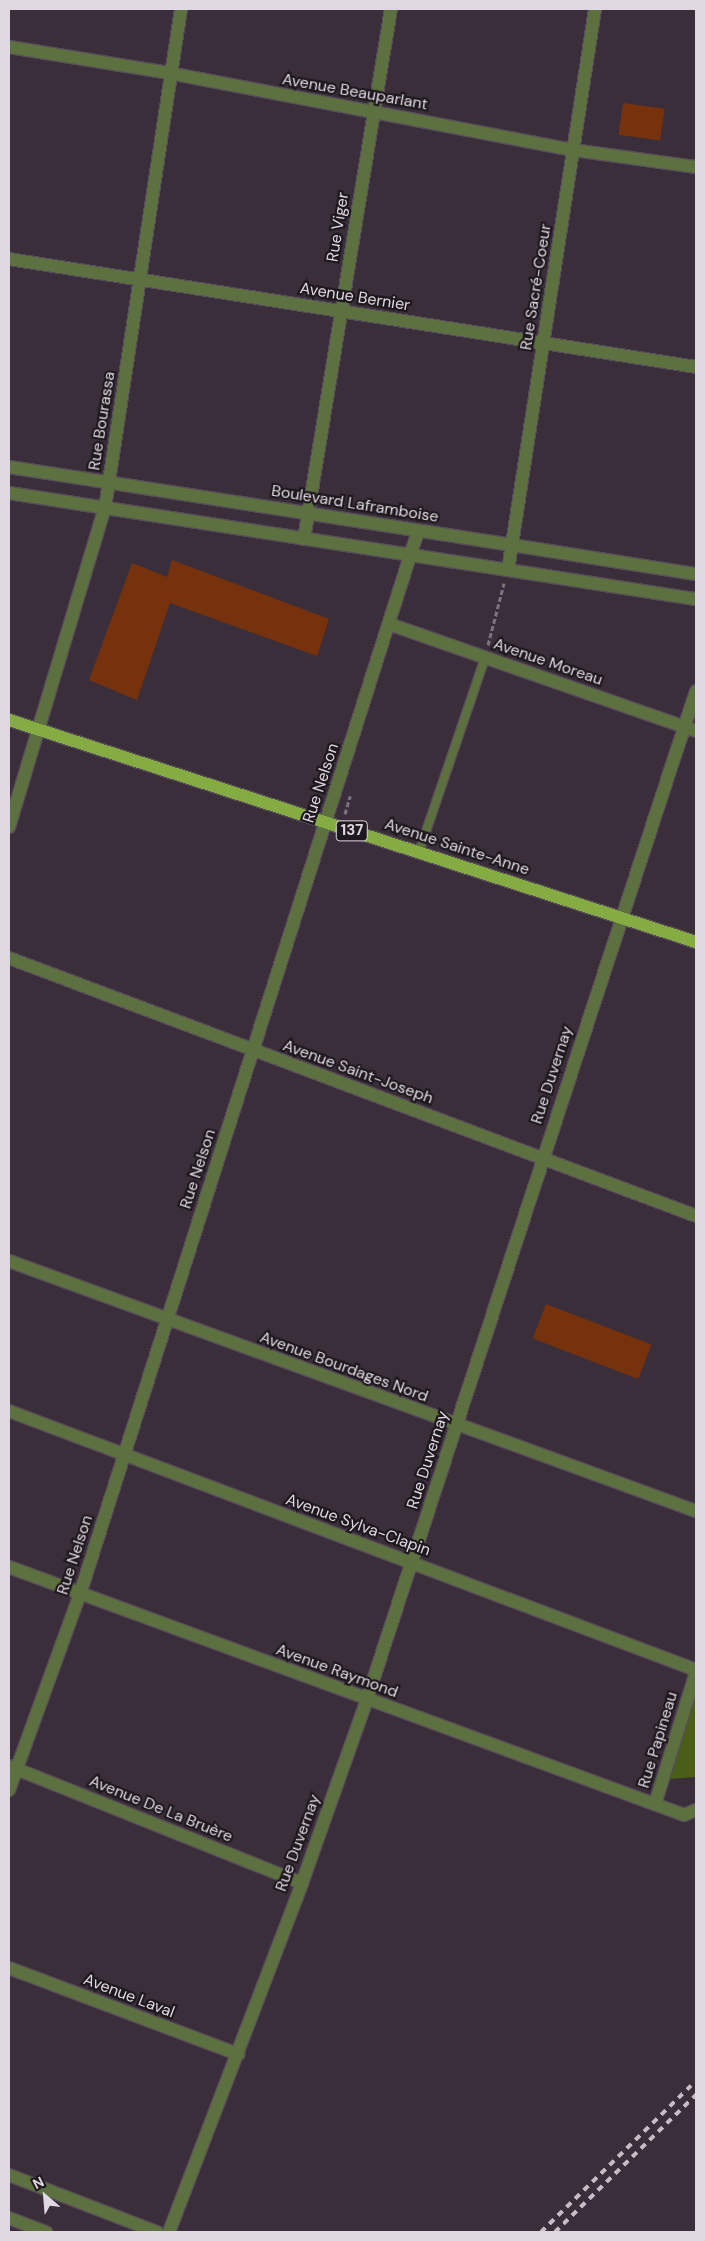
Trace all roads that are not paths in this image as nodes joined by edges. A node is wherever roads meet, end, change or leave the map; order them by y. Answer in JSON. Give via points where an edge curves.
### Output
{"nodes":[{"id":1,"x":181,"y":9,"type":"edge"},
{"id":2,"x":391,"y":9,"type":"edge"},
{"id":3,"x":595,"y":9,"type":"edge"},
{"id":4,"x":9,"y":47,"type":"edge"},
{"id":5,"x":169,"y":73,"type":"junction"},
{"id":6,"x":372,"y":114,"type":"junction"},
{"id":7,"x":573,"y":150,"type":"junction"},
{"id":8,"x":696,"y":167,"type":"edge"},
{"id":9,"x":9,"y":259,"type":"edge"},
{"id":10,"x":141,"y":280,"type":"junction"},
{"id":11,"x":342,"y":311,"type":"junction"},
{"id":12,"x":544,"y":343,"type":"junction"},
{"id":13,"x":696,"y":367,"type":"edge"},
{"id":14,"x":9,"y":467,"type":"edge"},
{"id":15,"x":109,"y":482,"type":"junction"},
{"id":16,"x":9,"y":493,"type":"edge"},
{"id":17,"x":105,"y":508,"type":"junction"},
{"id":18,"x":310,"y":514,"type":"junction"},
{"id":19,"x":418,"y":531,"type":"junction"},
{"id":20,"x":304,"y":539,"type":"junction"},
{"id":21,"x":512,"y":545,"type":"junction"},
{"id":22,"x":410,"y":555,"type":"junction"},
{"id":23,"x":696,"y":574,"type":"edge"},
{"id":24,"x":506,"y":576,"type":"junction"},
{"id":25,"x":696,"y":600,"type":"edge"},
{"id":26,"x":389,"y":624,"type":"junction"},
{"id":27,"x":485,"y":658,"type":"junction"},
{"id":28,"x":696,"y":691,"type":"edge"},
{"id":29,"x":9,"y":720,"type":"edge"},
{"id":30,"x":690,"y":729,"type":"edge"},
{"id":31,"x":38,"y":730,"type":"junction"},
{"id":32,"x":326,"y":822,"type":"junction"},
{"id":33,"x":9,"y":827,"type":"edge"},
{"id":34,"x":419,"y":852,"type":"junction"},
{"id":35,"x":620,"y":917,"type":"junction"},
{"id":36,"x":696,"y":942,"type":"edge"},
{"id":37,"x":9,"y":958,"type":"edge"},
{"id":38,"x":253,"y":1050,"type":"junction"},
{"id":39,"x":542,"y":1158,"type":"junction"},
{"id":40,"x":696,"y":1216,"type":"edge"},
{"id":41,"x":9,"y":1261,"type":"edge"},
{"id":42,"x":167,"y":1320,"type":"junction"},
{"id":43,"x":9,"y":1411,"type":"edge"},
{"id":44,"x":456,"y":1425,"type":"junction"},
{"id":45,"x":124,"y":1455,"type":"junction"},
{"id":46,"x":696,"y":1511,"type":"edge"},
{"id":47,"x":412,"y":1562,"type":"junction"},
{"id":48,"x":9,"y":1567,"type":"edge"},
{"id":49,"x":80,"y":1594,"type":"junction"},
{"id":50,"x":696,"y":1671,"type":"edge"},
{"id":51,"x":367,"y":1699,"type":"junction"},
{"id":52,"x":13,"y":1768,"type":"edge"},
{"id":53,"x":9,"y":1790,"type":"edge"},
{"id":54,"x":655,"y":1804,"type":"junction"},
{"id":55,"x":696,"y":1810,"type":"edge"},
{"id":56,"x":302,"y":1883,"type":"junction"},
{"id":57,"x":9,"y":1968,"type":"edge"},
{"id":58,"x":238,"y":2054,"type":"junction"},
{"id":59,"x":9,"y":2175,"type":"edge"},
{"id":60,"x":9,"y":2218,"type":"edge"},
{"id":61,"x":46,"y":2232,"type":"edge"},
{"id":62,"x":157,"y":2232,"type":"edge"},
{"id":63,"x":169,"y":2232,"type":"edge"}],
"edges":[{"from":1,"to":5,"type":"street","name":"Rue Bourassa"},
{"from":2,"to":6,"type":"street","name":"Rue Viger"},
{"from":3,"to":7,"type":"street","name":"Rue Sacré-Coeur"},
{"from":4,"to":5,"type":"street","name":"Avenue Beauparlant"},
{"from":5,"to":6,"type":"street","name":"Avenue Beauparlant"},
{"from":5,"to":10,"type":"street","name":"Rue Bourassa"},
{"from":6,"to":7,"type":"street","name":"Avenue Beauparlant"},
{"from":6,"to":11,"type":"street","name":"Rue Viger"},
{"from":7,"to":8,"type":"street","name":"Avenue Beauparlant"},
{"from":7,"to":12,"type":"street","name":"Rue Sacré-Coeur"},
{"from":9,"to":10,"type":"street","name":"Avenue Bernier"},
{"from":10,"to":11,"type":"street","name":"Avenue Bernier"},
{"from":10,"to":15,"type":"street","name":"Rue Bourassa"},
{"from":11,"to":12,"type":"street","name":"Avenue Bernier"},
{"from":11,"to":18,"type":"street","name":"Rue Viger"},
{"from":12,"to":13,"type":"street","name":"Avenue Bernier"},
{"from":12,"to":21,"type":"street","name":"Rue Sacré-Coeur"},
{"from":14,"to":15,"type":"street","name":"Boulevard Laframboise"},
{"from":15,"to":17,"type":"street","name":"Rue Bourassa"},
{"from":15,"to":18,"type":"street","name":"Boulevard Laframboise"},
{"from":16,"to":17,"type":"street"},
{"from":17,"to":20,"type":"street"},
{"from":17,"to":31,"type":"street","name":"Rue Bourassa"},
{"from":18,"to":19,"type":"street","name":"Boulevard Laframboise"},
{"from":18,"to":20,"type":"street","name":"Rue Viger"},
{"from":19,"to":21,"type":"street","name":"Boulevard Laframboise"},
{"from":19,"to":22,"type":"street","name":"Rue Nelson"},
{"from":20,"to":22,"type":"street"},
{"from":21,"to":23,"type":"street","name":"Boulevard Laframboise"},
{"from":21,"to":24,"type":"street","name":"Rue Sacré-Coeur"},
{"from":22,"to":24,"type":"street"},
{"from":22,"to":26,"type":"street","name":"Rue Nelson"},
{"from":24,"to":25,"type":"street"},
{"from":26,"to":27,"type":"street","name":"Avenue Moreau"},
{"from":26,"to":32,"type":"street","name":"Rue Nelson"},
{"from":27,"to":30,"type":"street","name":"Avenue Moreau"},
{"from":27,"to":34,"type":"lane"},
{"from":28,"to":30,"type":"street","name":"Rue Duvernay"},
{"from":29,"to":31,"type":"main road","name":"Avenue Sainte-Anne","number":"137"},
{"from":30,"to":35,"type":"street","name":"Rue Duvernay"},
{"from":31,"to":32,"type":"main road","name":"Avenue Sainte-Anne","number":"137"},
{"from":31,"to":33,"type":"street","name":"Rue Bourassa"},
{"from":32,"to":34,"type":"main road","name":"Avenue Sainte-Anne","number":"137"},
{"from":32,"to":38,"type":"street","name":"Rue Nelson"},
{"from":34,"to":35,"type":"main road","name":"Avenue Sainte-Anne","number":"137"},
{"from":35,"to":36,"type":"main road","name":"Avenue Sainte-Anne","number":"137"},
{"from":35,"to":39,"type":"street","name":"Rue Duvernay"},
{"from":37,"to":38,"type":"street","name":"Avenue Saint-Joseph"},
{"from":38,"to":39,"type":"street","name":"Avenue Saint-Joseph"},
{"from":38,"to":42,"type":"street","name":"Rue Nelson"},
{"from":39,"to":40,"type":"street","name":"Avenue Saint-Joseph"},
{"from":39,"to":44,"type":"street","name":"Rue Duvernay"},
{"from":41,"to":42,"type":"street","name":"Avenue Bourdages Nord"},
{"from":42,"to":44,"type":"street","name":"Avenue Bourdages Nord"},
{"from":42,"to":45,"type":"street","name":"Rue Nelson"},
{"from":43,"to":45,"type":"street","name":"Avenue Sylva-Clapin"},
{"from":44,"to":46,"type":"street","name":"Avenue Bourdages Nord"},
{"from":44,"to":47,"type":"street","name":"Rue Duvernay"},
{"from":45,"to":47,"type":"street","name":"Avenue Sylva-Clapin"},
{"from":45,"to":49,"type":"street","name":"Rue Nelson"},
{"from":47,"to":50,"type":"street","name":"Avenue Sylva-Clapin"},
{"from":47,"to":51,"type":"street","name":"Rue Duvernay"},
{"from":48,"to":49,"type":"street","name":"Avenue Raymond"},
{"from":49,"to":51,"type":"street","name":"Avenue Raymond"},
{"from":49,"to":52,"type":"street","name":"Rue Nelson"},
{"from":50,"to":54,"type":"street","name":"Rue Papineau"},
{"from":51,"to":54,"type":"street","name":"Avenue Raymond"},
{"from":51,"to":56,"type":"street","name":"Rue Duvernay"},
{"from":52,"to":53,"type":"street","name":"Rue Nelson"},
{"from":52,"to":56,"type":"street","name":"Avenue De La Bruère"},
{"from":54,"to":55,"type":"street","name":"Rue Papineau","via":[[684,1815]]},
{"from":56,"to":58,"type":"street","name":"Rue Duvernay"},
{"from":57,"to":58,"type":"street","name":"Avenue Laval"},
{"from":58,"to":63,"type":"street","name":"Rue Duvernay"},
{"from":59,"to":62,"type":"street"},
{"from":60,"to":61,"type":"street"}]}
